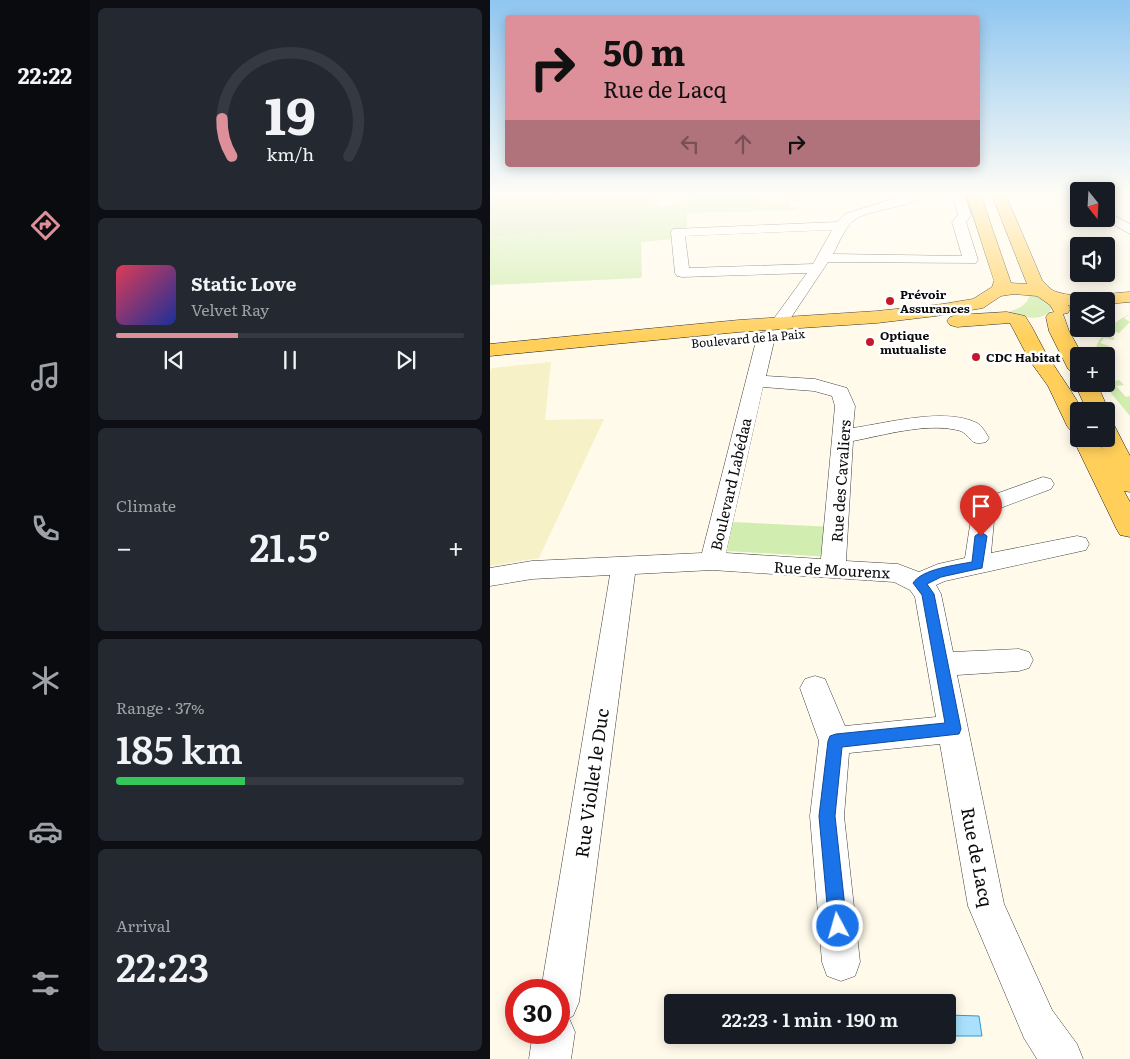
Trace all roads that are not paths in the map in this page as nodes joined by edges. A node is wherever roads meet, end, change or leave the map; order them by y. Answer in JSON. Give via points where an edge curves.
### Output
{"nodes":[{"id":1,"x":679,"y":242,"type":"edge"},
{"id":2,"x":832,"y":242,"type":"edge"},
{"id":3,"x":965,"y":242,"type":"edge"},
{"id":4,"x":990,"y":242,"type":"edge"},
{"id":5,"x":1018,"y":242,"type":"edge"},
{"id":6,"x":821,"y":263,"type":"junction"},
{"id":7,"x":993,"y":295,"type":"junction"},
{"id":8,"x":1130,"y":298,"type":"edge"},
{"id":9,"x":1115,"y":301,"type":"edge"},
{"id":10,"x":1059,"y":304,"type":"edge"},
{"id":11,"x":1013,"y":319,"type":"junction"},
{"id":12,"x":777,"y":324,"type":"junction"},
{"id":13,"x":490,"y":350,"type":"edge"},
{"id":14,"x":1070,"y":352,"type":"edge"},
{"id":15,"x":490,"y":362,"type":"edge"},
{"id":16,"x":754,"y":381,"type":"junction"},
{"id":17,"x":1070,"y":408,"type":"edge"},
{"id":18,"x":843,"y":436,"type":"junction"},
{"id":19,"x":979,"y":438,"type":"dead end"},
{"id":20,"x":1089,"y":447,"type":"edge"},
{"id":21,"x":1114,"y":447,"type":"edge"},
{"id":22,"x":1043,"y":484,"type":"dead end"},
{"id":23,"x":1130,"y":484,"type":"edge"},
{"id":24,"x":1130,"y":528,"type":"edge"},
{"id":25,"x":1077,"y":544,"type":"dead end"},
{"id":26,"x":712,"y":561,"type":"junction"},
{"id":27,"x":624,"y":564,"type":"junction"},
{"id":28,"x":978,"y":565,"type":"junction"},
{"id":29,"x":834,"y":568,"type":"junction"},
{"id":30,"x":490,"y":577,"type":"edge"},
{"id":31,"x":919,"y":583,"type":"junction"},
{"id":32,"x":1020,"y":660,"type":"dead end"},
{"id":33,"x":942,"y":664,"type":"junction"},
{"id":34,"x":815,"y":688,"type":"dead end"},
{"id":35,"x":954,"y":729,"type":"junction"},
{"id":36,"x":836,"y":741,"type":"junction"},
{"id":37,"x":842,"y":962,"type":"dead end"},
{"id":38,"x":562,"y":979,"type":"edge"},
{"id":39,"x":552,"y":1044,"type":"edge"},
{"id":40,"x":550,"y":1059,"type":"edge"},
{"id":41,"x":1062,"y":1059,"type":"edge"}],
"edges":[{"from":1,"to":6,"type":"street","via":[[682,273]]},
{"from":2,"to":6,"type":"street"},
{"from":3,"to":6,"type":"street","via":[[971,260]]},
{"from":4,"to":7,"type":"main road","via":[[1003,281]]},
{"from":5,"to":10,"type":"main road","via":[[1034,281]]},
{"from":6,"to":12,"type":"street"},
{"from":7,"to":10,"type":"main road","name":"Boulevard de la Paix","via":[[1026,289]]},
{"from":7,"to":11,"type":"main road","via":[[990,309]]},
{"from":7,"to":12,"type":"main road","name":"Boulevard de la Paix","via":[[978,304],[922,312]]},
{"from":8,"to":9,"type":"main road"},
{"from":8,"to":10,"type":"main road","via":[[1075,300]]},
{"from":10,"to":11,"type":"main road","name":"Boulevard de la Paix","via":[[1041,321]]},
{"from":10,"to":14,"type":"main road","via":[[1059,331]]},
{"from":11,"to":12,"type":"main road","name":"Boulevard de la Paix","via":[[882,326]]},
{"from":11,"to":17,"type":"main road","via":[[1026,332],[1040,362],[1058,385]]},
{"from":12,"to":13,"type":"main road","name":"Boulevard de la Paix"},
{"from":12,"to":15,"type":"main road","name":"Boulevard de la Paix"},
{"from":12,"to":16,"type":"street","name":"Boulevard Labédaa"},
{"from":16,"to":18,"type":"street","name":"Rue des Cavaliers","via":[[815,385],[840,392],[845,406]]},
{"from":16,"to":26,"type":"street","name":"Boulevard Labédaa"},
{"from":18,"to":19,"type":"street","via":[[926,423],[964,426]]},
{"from":18,"to":29,"type":"street","name":"Rue des Cavaliers"},
{"from":20,"to":24,"type":"main road"},
{"from":21,"to":23,"type":"main road"},
{"from":22,"to":28,"type":"street","via":[[984,506]]},
{"from":25,"to":28,"type":"street"},
{"from":26,"to":27,"type":"street","name":"Boulevard Labédaa"},
{"from":26,"to":29,"type":"street","name":"Rue de Mourenx"},
{"from":27,"to":30,"type":"street","name":"Boulevard Labédaa","via":[[532,570]]},
{"from":27,"to":38,"type":"street","name":"Rue Viollet le Duc"},
{"from":28,"to":31,"type":"street","via":[[938,573]]},
{"from":29,"to":31,"type":"street","name":"Rue de Mourenx","via":[[898,573]]},
{"from":31,"to":33,"type":"street","name":"Rue de Lacq","via":[[928,594]]},
{"from":32,"to":33,"type":"street"},
{"from":33,"to":35,"type":"street","name":"Rue de Lacq"},
{"from":34,"to":36,"type":"street"},
{"from":35,"to":36,"type":"street"},
{"from":35,"to":41,"type":"street","name":"Rue de Lacq","via":[[986,906],[1038,1024]]},
{"from":36,"to":37,"type":"street","via":[[827,816]]},
{"from":39,"to":40,"type":"street"}]}
